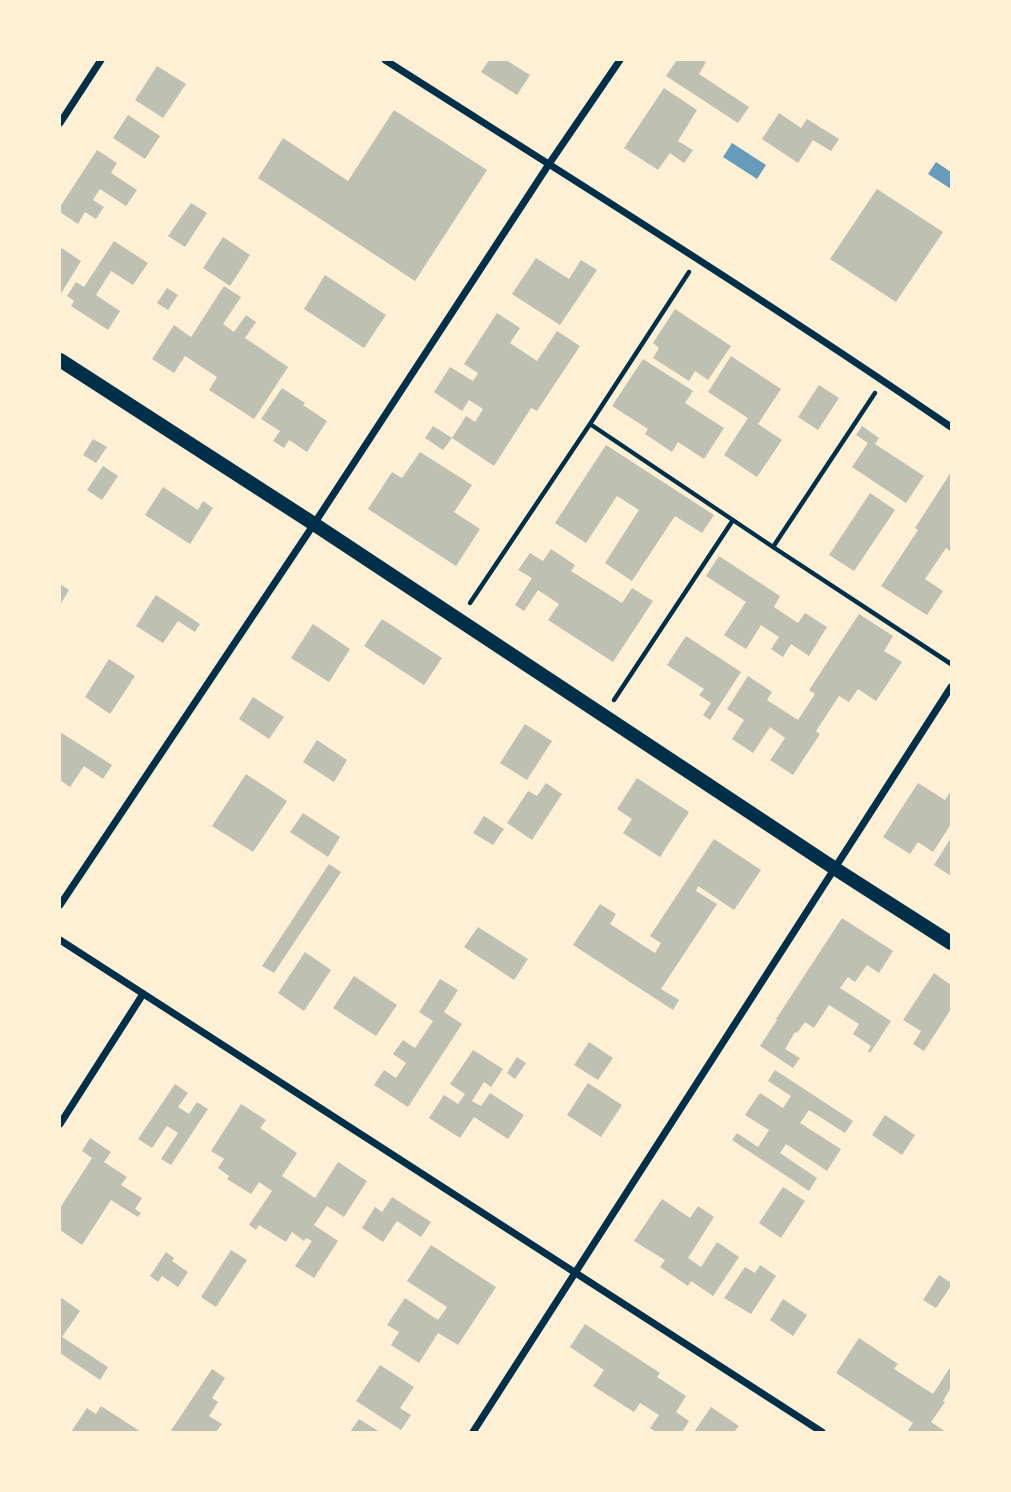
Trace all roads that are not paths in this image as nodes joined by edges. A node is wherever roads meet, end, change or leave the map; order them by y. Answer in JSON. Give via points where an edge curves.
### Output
{"nodes":[{"id":1,"x":101,"y":60,"type":"edge"},
{"id":2,"x":385,"y":60,"type":"edge"},
{"id":3,"x":620,"y":60,"type":"edge"},
{"id":4,"x":60,"y":123,"type":"edge"},
{"id":5,"x":549,"y":164,"type":"junction"},
{"id":6,"x":60,"y":360,"type":"edge"},
{"id":7,"x":951,"y":427,"type":"edge"},
{"id":8,"x":314,"y":524,"type":"junction"},
{"id":9,"x":951,"y":687,"type":"edge"},
{"id":10,"x":834,"y":868,"type":"junction"},
{"id":11,"x":60,"y":905,"type":"edge"},
{"id":12,"x":60,"y":940,"type":"edge"},
{"id":13,"x":951,"y":943,"type":"edge"},
{"id":14,"x":143,"y":994,"type":"junction"},
{"id":15,"x":60,"y":1124,"type":"edge"},
{"id":16,"x":576,"y":1273,"type":"junction"},
{"id":17,"x":473,"y":1433,"type":"edge"},
{"id":18,"x":822,"y":1433,"type":"edge"}],
"edges":[{"from":1,"to":4,"type":"street"},
{"from":2,"to":5,"type":"street"},
{"from":3,"to":5,"type":"street"},
{"from":5,"to":7,"type":"street"},
{"from":5,"to":8,"type":"street"},
{"from":6,"to":8,"type":"main road"},
{"from":8,"to":10,"type":"main road"},
{"from":8,"to":11,"type":"street"},
{"from":9,"to":10,"type":"street"},
{"from":10,"to":13,"type":"main road"},
{"from":10,"to":16,"type":"street"},
{"from":12,"to":14,"type":"street"},
{"from":14,"to":15,"type":"street"},
{"from":14,"to":16,"type":"street"},
{"from":16,"to":17,"type":"street"},
{"from":16,"to":18,"type":"street"}]}
